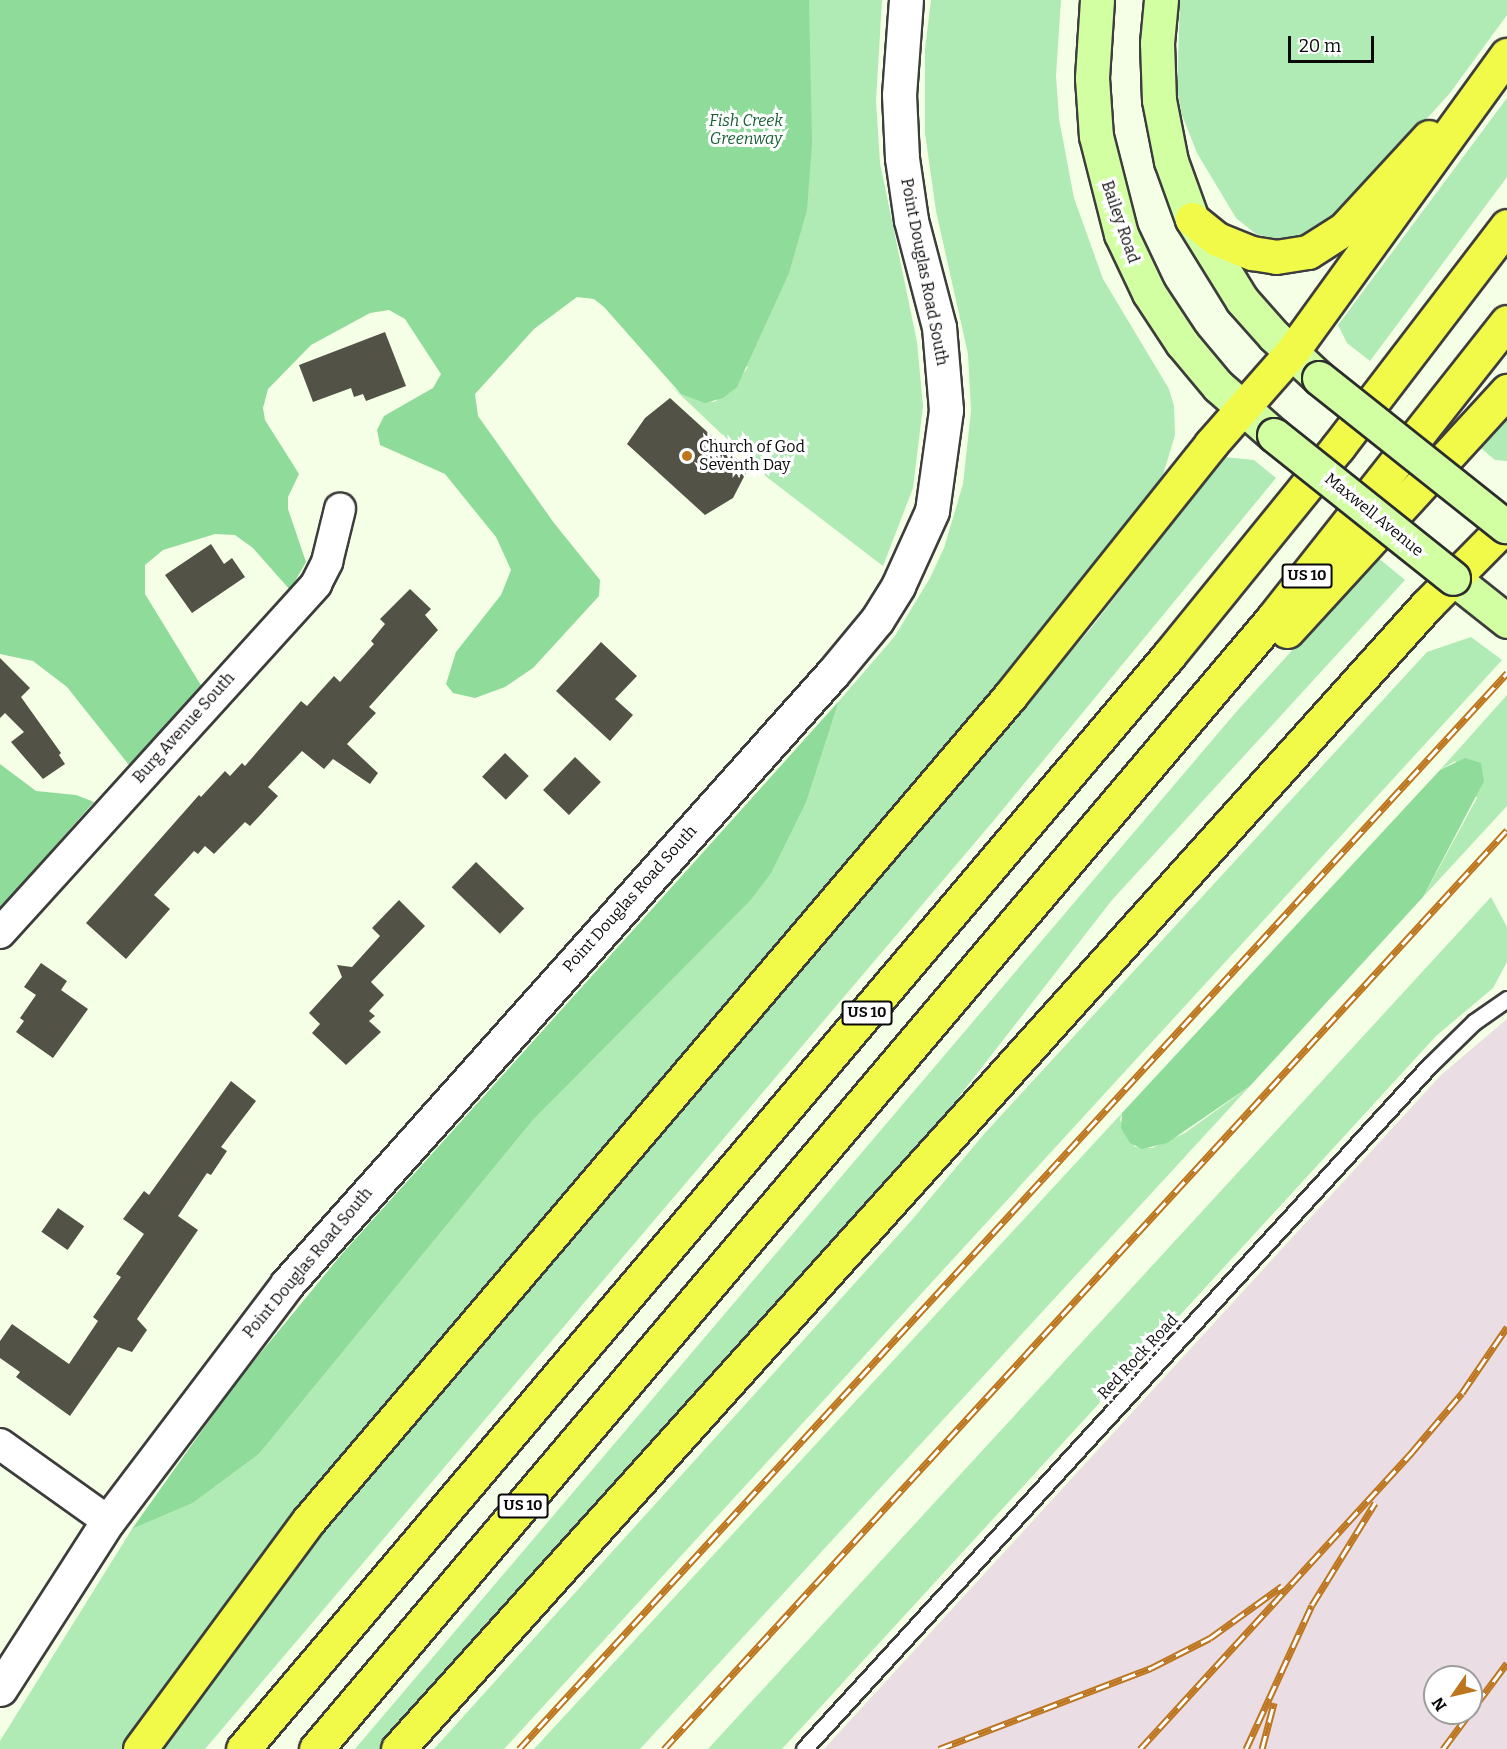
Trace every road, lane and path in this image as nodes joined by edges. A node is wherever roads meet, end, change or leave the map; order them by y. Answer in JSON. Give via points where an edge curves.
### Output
{"nodes":[{"id":1,"x":906,"y":0,"type":"edge"},
{"id":2,"x":1097,"y":0,"type":"edge"},
{"id":3,"x":1161,"y":0,"type":"edge"},
{"id":4,"x":1507,"y":47,"type":"edge"},
{"id":5,"x":1507,"y":55,"type":"edge"},
{"id":6,"x":1192,"y":219,"type":"junction"},
{"id":7,"x":1507,"y":226,"type":"edge"},
{"id":8,"x":1507,"y":322,"type":"edge"},
{"id":9,"x":1291,"y":353,"type":"junction"},
{"id":10,"x":1507,"y":391,"type":"edge"},
{"id":11,"x":1242,"y":409,"type":"junction"},
{"id":12,"x":340,"y":509,"type":"dead end"},
{"id":13,"x":1506,"y":526,"type":"edge"},
{"id":14,"x":1453,"y":578,"type":"junction"},
{"id":15,"x":1507,"y":621,"type":"edge"},
{"id":16,"x":1101,"y":825,"type":"junction"},
{"id":17,"x":0,"y":933,"type":"edge"},
{"id":18,"x":1507,"y":999,"type":"edge"},
{"id":19,"x":0,"y":1444,"type":"edge"},
{"id":20,"x":108,"y":1521,"type":"junction"},
{"id":21,"x":0,"y":1689,"type":"edge"},
{"id":22,"x":140,"y":1749,"type":"edge"},
{"id":23,"x":243,"y":1749,"type":"edge"},
{"id":24,"x":316,"y":1749,"type":"edge"},
{"id":25,"x":398,"y":1749,"type":"edge"},
{"id":26,"x":804,"y":1749,"type":"edge"}],
"edges":[{"from":1,"to":20,"type":"street","name":"Point Douglas Road South","via":[[899,95],[902,158],[911,220],[939,327],[946,410],[932,511],[898,586],[877,620],[833,673],[287,1284]]},
{"from":2,"to":11,"type":"main road","name":"Bailey Road","via":[[1093,42],[1095,126],[1101,166],[1121,234],[1163,316],[1201,366]]},
{"from":3,"to":6,"type":"main road","via":[[1157,43],[1159,100],[1171,160]]},
{"from":4,"to":6,"type":"highway","via":[[1352,221],[1317,248],[1289,256],[1252,254],[1217,239]]},
{"from":5,"to":9,"type":"highway"},
{"from":6,"to":9,"type":"main road","via":[[1230,284]]},
{"from":7,"to":23,"type":"highway","number":"US 10","via":[[1338,447],[1169,655]]},
{"from":8,"to":16,"type":"highway","number":"US 10","via":[[1273,618]]},
{"from":9,"to":11,"type":"highway"},
{"from":9,"to":13,"type":"main road","bridge":true},
{"from":10,"to":16,"type":"highway","via":[[1341,575]]},
{"from":11,"to":14,"type":"main road","name":"Maxwell Avenue","bridge":true},
{"from":11,"to":22,"type":"highway","via":[[1067,628],[309,1520]]},
{"from":12,"to":17,"type":"street","name":"Burg Avenue South","via":[[327,562],[316,584]]},
{"from":13,"to":14,"type":"highway"},
{"from":14,"to":15,"type":"main road","name":"Maxwell Avenue"},
{"from":14,"to":25,"type":"highway"},
{"from":16,"to":24,"type":"highway","number":"US 10"},
{"from":18,"to":26,"type":"lane","name":"Red Rock Road","via":[[1474,1022],[1436,1059]]},
{"from":19,"to":20,"type":"street"},
{"from":20,"to":21,"type":"street","name":"Point Douglas Road South"}]}
